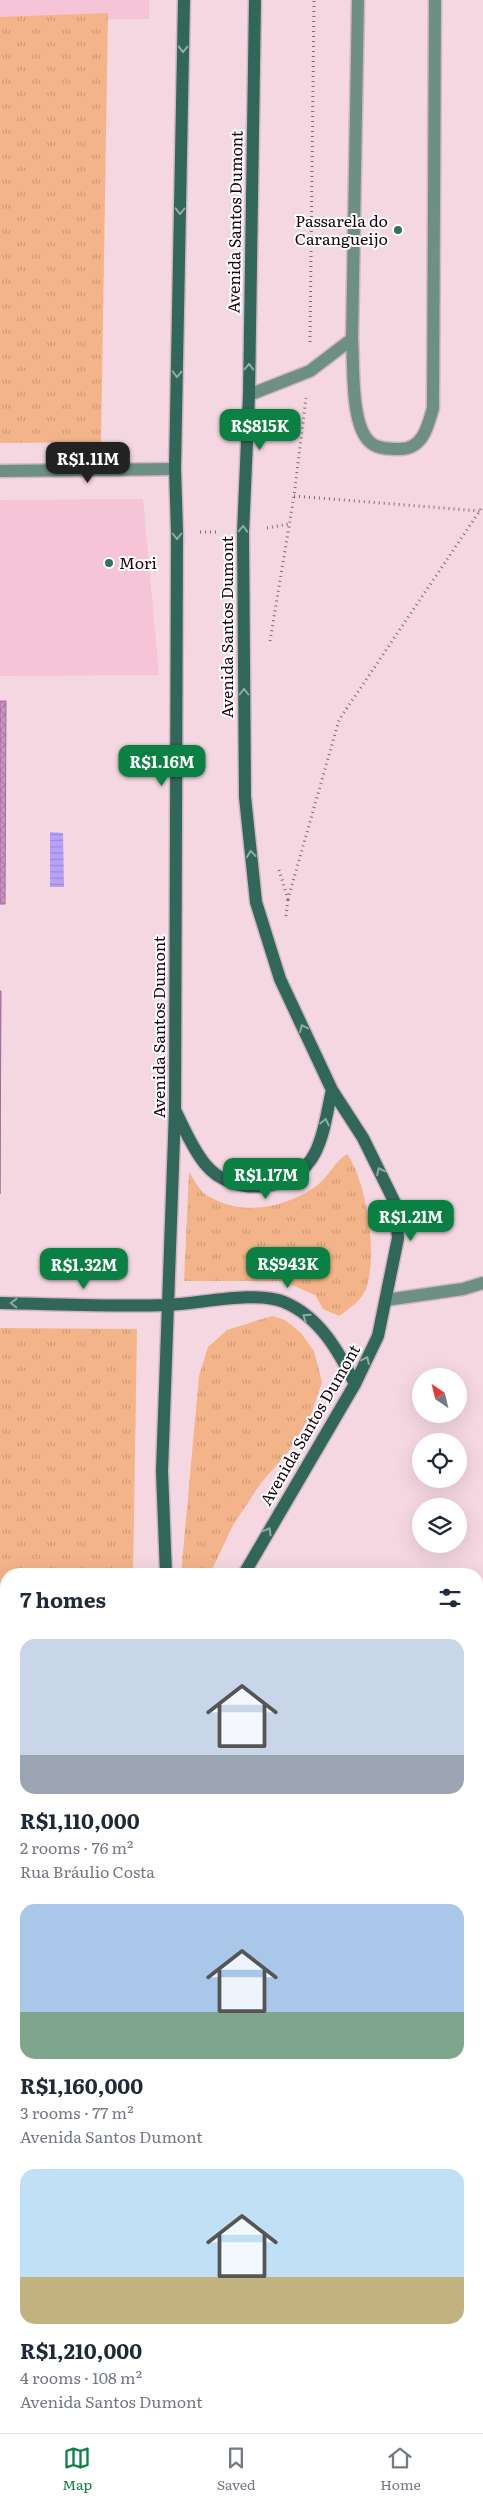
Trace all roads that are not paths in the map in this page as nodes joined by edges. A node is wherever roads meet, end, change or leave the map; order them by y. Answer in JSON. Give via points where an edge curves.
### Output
{"nodes":[{"id":1,"x":184,"y":0,"type":"edge"},
{"id":2,"x":255,"y":0,"type":"edge"},
{"id":3,"x":358,"y":0,"type":"edge"},
{"id":4,"x":434,"y":0,"type":"edge"},
{"id":5,"x":352,"y":340,"type":"junction"},
{"id":6,"x":249,"y":395,"type":"junction"},
{"id":7,"x":175,"y":469,"type":"junction"},
{"id":8,"x":0,"y":471,"type":"edge"},
{"id":9,"x":332,"y":1090,"type":"junction"},
{"id":10,"x":175,"y":1110,"type":"junction"},
{"id":11,"x":483,"y":1283,"type":"edge"},
{"id":12,"x":386,"y":1300,"type":"junction"},
{"id":13,"x":0,"y":1303,"type":"edge"},
{"id":14,"x":167,"y":1305,"type":"junction"},
{"id":15,"x":355,"y":1384,"type":"junction"},
{"id":16,"x":166,"y":1568,"type":"edge"},
{"id":17,"x":248,"y":1568,"type":"edge"}],
"edges":[{"from":1,"to":7,"type":"main road","name":"Avenida Santos Dumont","one_way":true},
{"from":6,"to":2,"type":"main road","name":"Avenida Santos Dumont","one_way":true},
{"from":3,"to":5,"type":"street"},
{"from":4,"to":5,"type":"street","via":[[433,408],[426,430],[418,442],[406,449],[386,449],[371,443],[364,434],[355,399]]},
{"from":5,"to":6,"type":"street","via":[[310,370]]},
{"from":9,"to":6,"type":"main road","name":"Avenida Santos Dumont","one_way":true,"via":[[280,979],[256,902],[245,797],[243,533]]},
{"from":7,"to":8,"type":"street"},
{"from":7,"to":10,"type":"main road","name":"Avenida Santos Dumont","one_way":true},
{"from":10,"to":9,"type":"main road","one_way":true,"via":[[211,1170],[229,1182],[254,1188],[287,1179],[305,1167],[315,1154],[321,1137]]},
{"from":12,"to":9,"type":"main road","name":"Avenida Santos Dumont","one_way":true,"via":[[398,1238],[394,1201],[363,1138]]},
{"from":10,"to":14,"type":"main road","name":"Avenida Santos Dumont"},
{"from":11,"to":12,"type":"street"},
{"from":15,"to":12,"type":"main road","name":"Avenida Santos Dumont","one_way":true,"via":[[378,1336]]},
{"from":14,"to":13,"type":"main road","one_way":true},
{"from":15,"to":14,"type":"main road","one_way":true,"via":[[336,1347],[312,1321],[284,1302],[263,1298]]},
{"from":14,"to":16,"type":"main road","name":"Avenida Santos Dumont","via":[[162,1470]]},
{"from":17,"to":15,"type":"main road","name":"Avenida Santos Dumont","one_way":true}]}
